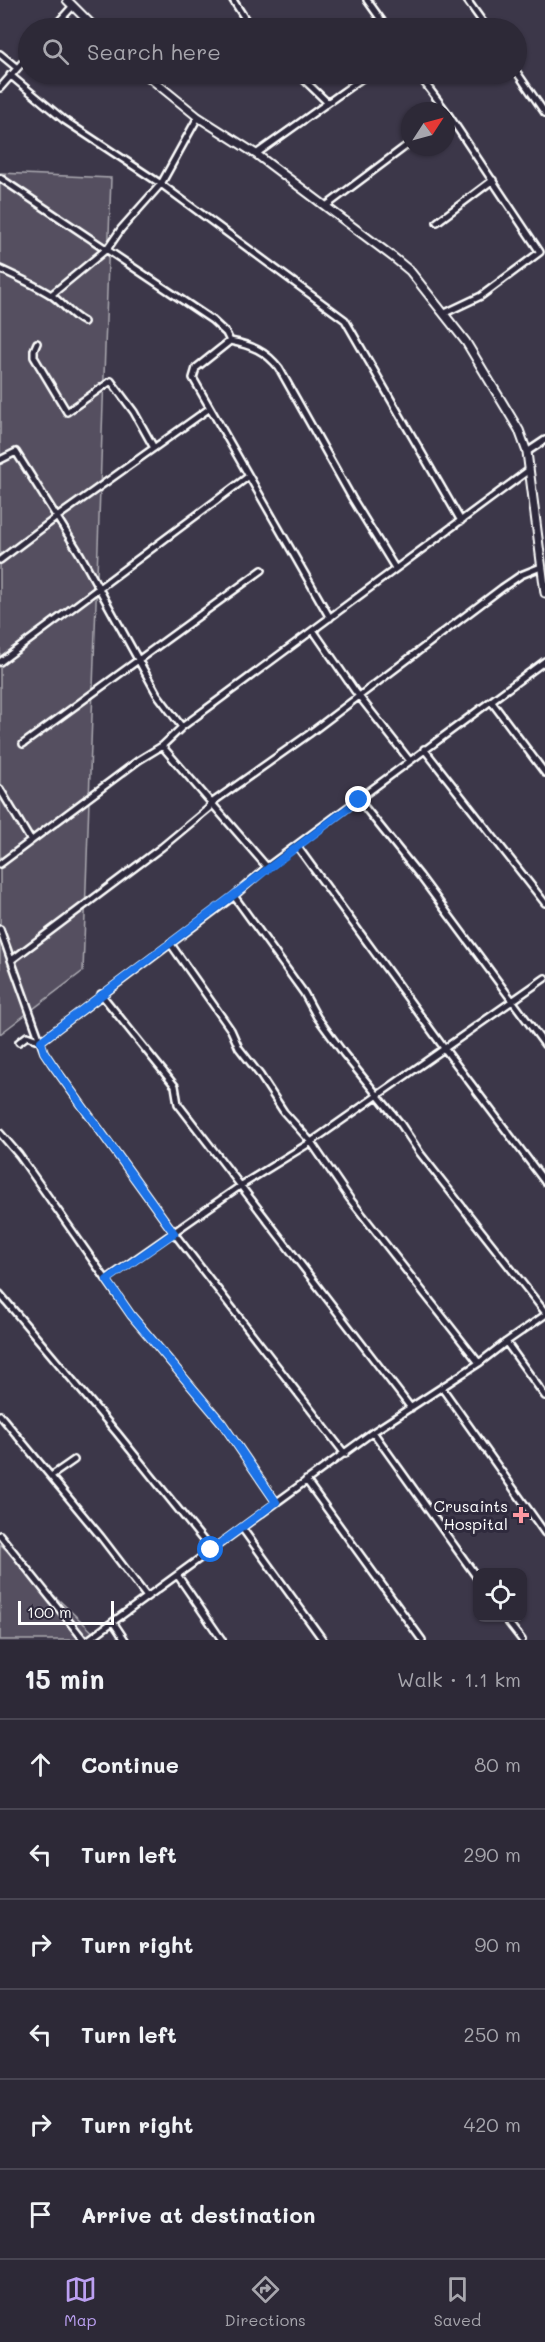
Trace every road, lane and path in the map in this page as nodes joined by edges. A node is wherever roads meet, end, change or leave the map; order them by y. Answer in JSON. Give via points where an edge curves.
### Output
{"nodes":[{"id":1,"x":67,"y":0,"type":"edge"},
{"id":2,"x":233,"y":0,"type":"edge"},
{"id":3,"x":367,"y":0,"type":"edge"},
{"id":4,"x":468,"y":0,"type":"edge"},
{"id":5,"x":72,"y":7,"type":"junction"},
{"id":6,"x":62,"y":18,"type":"edge"},
{"id":7,"x":84,"y":18,"type":"edge"},
{"id":8,"x":245,"y":18,"type":"edge"},
{"id":9,"x":380,"y":18,"type":"edge"},
{"id":10,"x":480,"y":18,"type":"edge"},
{"id":11,"x":0,"y":54,"type":"edge"},
{"id":12,"x":17,"y":68,"type":"joint"},
{"id":13,"x":10,"y":75,"type":"junction"},
{"id":14,"x":18,"y":82,"type":"edge"},
{"id":15,"x":21,"y":84,"type":"edge"},
{"id":16,"x":157,"y":84,"type":"edge"},
{"id":17,"x":308,"y":84,"type":"edge"},
{"id":18,"x":353,"y":84,"type":"edge"},
{"id":19,"x":425,"y":84,"type":"edge"},
{"id":20,"x":525,"y":84,"type":"edge"},
{"id":21,"x":0,"y":88,"type":"edge"},
{"id":22,"x":327,"y":102,"type":"junction"},
{"id":23,"x":438,"y":102,"type":"edge"},
{"id":24,"x":545,"y":113,"type":"edge"},
{"id":25,"x":198,"y":117,"type":"junction"},
{"id":26,"x":455,"y":126,"type":"edge"},
{"id":27,"x":401,"y":150,"type":"edge"},
{"id":28,"x":256,"y":154,"type":"junction"},
{"id":29,"x":0,"y":178,"type":"edge"},
{"id":30,"x":493,"y":180,"type":"junction"},
{"id":31,"x":161,"y":184,"type":"junction"},
{"id":32,"x":326,"y":206,"type":"junction"},
{"id":33,"x":437,"y":222,"type":"dead end"},
{"id":34,"x":108,"y":249,"type":"junction"},
{"id":35,"x":0,"y":269,"type":"edge"},
{"id":36,"x":51,"y":295,"type":"junction"},
{"id":37,"x":445,"y":313,"type":"junction"},
{"id":38,"x":84,"y":322,"type":"dead end"},
{"id":39,"x":230,"y":340,"type":"junction"},
{"id":40,"x":37,"y":343,"type":"dead end"},
{"id":41,"x":210,"y":408,"type":"junction"},
{"id":42,"x":545,"y":440,"type":"edge"},
{"id":43,"x":154,"y":448,"type":"junction"},
{"id":44,"x":527,"y":452,"type":"junction"},
{"id":45,"x":0,"y":459,"type":"edge"},
{"id":46,"x":529,"y":471,"type":"junction"},
{"id":47,"x":249,"y":476,"type":"junction"},
{"id":48,"x":57,"y":517,"type":"junction"},
{"id":49,"x":461,"y":521,"type":"junction"},
{"id":50,"x":542,"y":541,"type":"edge"},
{"id":51,"x":0,"y":560,"type":"edge"},
{"id":52,"x":541,"y":567,"type":"junction"},
{"id":53,"x":395,"y":568,"type":"junction"},
{"id":54,"x":262,"y":570,"type":"dead end"},
{"id":55,"x":99,"y":589,"type":"junction"},
{"id":56,"x":545,"y":593,"type":"edge"},
{"id":57,"x":330,"y":618,"type":"junction"},
{"id":58,"x":313,"y":630,"type":"junction"},
{"id":59,"x":138,"y":661,"type":"junction"},
{"id":60,"x":545,"y":661,"type":"edge"},
{"id":61,"x":0,"y":662,"type":"edge"},
{"id":62,"x":359,"y":695,"type":"junction"},
{"id":63,"x":490,"y":701,"type":"junction"},
{"id":64,"x":182,"y":727,"type":"junction"},
{"id":65,"x":23,"y":744,"type":"dead end"},
{"id":66,"x":162,"y":746,"type":"junction"},
{"id":67,"x":424,"y":749,"type":"junction"},
{"id":68,"x":410,"y":761,"type":"junction"},
{"id":69,"x":545,"y":773,"type":"edge"},
{"id":70,"x":0,"y":789,"type":"edge"},
{"id":71,"x":359,"y":800,"type":"junction"},
{"id":72,"x":210,"y":804,"type":"junction"},
{"id":73,"x":31,"y":841,"type":"junction"},
{"id":74,"x":297,"y":846,"type":"junction"},
{"id":75,"x":0,"y":864,"type":"edge"},
{"id":76,"x":267,"y":867,"type":"junction"},
{"id":77,"x":234,"y":896,"type":"junction"},
{"id":78,"x":545,"y":903,"type":"edge"},
{"id":79,"x":0,"y":929,"type":"edge"},
{"id":80,"x":170,"y":943,"type":"junction"},
{"id":81,"x":13,"y":959,"type":"junction"},
{"id":82,"x":545,"y":978,"type":"edge"},
{"id":83,"x":101,"y":994,"type":"junction"},
{"id":84,"x":511,"y":1001,"type":"junction"},
{"id":85,"x":41,"y":1041,"type":"junction"},
{"id":86,"x":19,"y":1042,"type":"dead end"},
{"id":87,"x":545,"y":1045,"type":"edge"},
{"id":88,"x":444,"y":1048,"type":"junction"},
{"id":89,"x":376,"y":1096,"type":"junction"},
{"id":90,"x":0,"y":1132,"type":"edge"},
{"id":91,"x":311,"y":1142,"type":"junction"},
{"id":92,"x":545,"y":1182,"type":"edge"},
{"id":93,"x":240,"y":1186,"type":"junction"},
{"id":94,"x":174,"y":1233,"type":"junction"},
{"id":95,"x":107,"y":1280,"type":"junction"},
{"id":96,"x":0,"y":1293,"type":"edge"},
{"id":97,"x":545,"y":1313,"type":"edge"},
{"id":98,"x":506,"y":1342,"type":"junction"},
{"id":99,"x":479,"y":1363,"type":"junction"},
{"id":100,"x":442,"y":1388,"type":"junction"},
{"id":101,"x":545,"y":1396,"type":"edge"},
{"id":102,"x":411,"y":1408,"type":"junction"},
{"id":103,"x":0,"y":1415,"type":"edge"},
{"id":104,"x":373,"y":1432,"type":"junction"},
{"id":105,"x":345,"y":1454,"type":"junction"},
{"id":106,"x":74,"y":1460,"type":"dead end"},
{"id":107,"x":51,"y":1476,"type":"junction"},
{"id":108,"x":306,"y":1480,"type":"junction"},
{"id":109,"x":276,"y":1502,"type":"junction"},
{"id":110,"x":242,"y":1528,"type":"junction"},
{"id":111,"x":545,"y":1533,"type":"edge"},
{"id":112,"x":0,"y":1535,"type":"edge"},
{"id":113,"x":211,"y":1550,"type":"junction"},
{"id":114,"x":473,"y":1573,"type":"edge"},
{"id":115,"x":178,"y":1576,"type":"junction"},
{"id":116,"x":147,"y":1597,"type":"junction"},
{"id":117,"x":112,"y":1622,"type":"junction"},
{"id":118,"x":509,"y":1622,"type":"edge"},
{"id":119,"x":86,"y":1640,"type":"edge"},
{"id":120,"x":125,"y":1640,"type":"edge"},
{"id":121,"x":222,"y":1640,"type":"edge"},
{"id":122,"x":323,"y":1640,"type":"edge"},
{"id":123,"x":422,"y":1640,"type":"edge"},
{"id":124,"x":522,"y":1640,"type":"edge"}],
"edges":[{"from":1,"to":5,"type":"street"},
{"from":2,"to":8,"type":"street"},
{"from":3,"to":9,"type":"street"},
{"from":4,"to":10,"type":"street"},
{"from":5,"to":6,"type":"street"},
{"from":5,"to":7,"type":"street"},
{"from":11,"to":12,"type":"street"},
{"from":12,"to":13,"type":"street"},
{"from":13,"to":14,"type":"street"},
{"from":13,"to":21,"type":"street"},
{"from":15,"to":31,"type":"street","via":[[64,120]]},
{"from":16,"to":25,"type":"street"},
{"from":17,"to":22,"type":"street"},
{"from":18,"to":22,"type":"street"},
{"from":19,"to":23,"type":"street"},
{"from":20,"to":24,"type":"street"},
{"from":22,"to":28,"type":"street"},
{"from":25,"to":28,"type":"street"},
{"from":25,"to":31,"type":"street"},
{"from":26,"to":30,"type":"street"},
{"from":27,"to":32,"type":"street"},
{"from":28,"to":32,"type":"street"},
{"from":29,"to":34,"type":"street"},
{"from":30,"to":33,"type":"street"},
{"from":30,"to":37,"type":"street","via":[[540,252],[481,296]]},
{"from":31,"to":34,"type":"street"},
{"from":31,"to":49,"type":"street","via":[[345,320]]},
{"from":32,"to":37,"type":"street","via":[[410,271]]},
{"from":34,"to":36,"type":"street"},
{"from":34,"to":39,"type":"street","via":[[213,320]]},
{"from":35,"to":36,"type":"street"},
{"from":36,"to":38,"type":"street"},
{"from":37,"to":44,"type":"street","via":[[480,362]]},
{"from":39,"to":41,"type":"street","via":[[194,373]]},
{"from":39,"to":53,"type":"street","via":[[253,346],[279,368]]},
{"from":40,"to":43,"type":"street","via":[[34,357],[67,412],[111,381]]},
{"from":41,"to":43,"type":"street"},
{"from":41,"to":47,"type":"street"},
{"from":42,"to":44,"type":"street"},
{"from":43,"to":48,"type":"street"},
{"from":44,"to":46,"type":"street"},
{"from":45,"to":48,"type":"street","via":[[16,452]]},
{"from":46,"to":49,"type":"street"},
{"from":46,"to":50,"type":"street"},
{"from":47,"to":55,"type":"street"},
{"from":47,"to":57,"type":"street"},
{"from":48,"to":51,"type":"street"},
{"from":48,"to":55,"type":"street"},
{"from":49,"to":53,"type":"street"},
{"from":50,"to":52,"type":"street"},
{"from":52,"to":56,"type":"street"},
{"from":52,"to":62,"type":"street","via":[[502,588]]},
{"from":53,"to":57,"type":"street"},
{"from":54,"to":59,"type":"street"},
{"from":55,"to":59,"type":"street"},
{"from":55,"to":61,"type":"street"},
{"from":57,"to":58,"type":"street"},
{"from":58,"to":62,"type":"street"},
{"from":58,"to":64,"type":"street"},
{"from":59,"to":64,"type":"street"},
{"from":59,"to":65,"type":"street"},
{"from":60,"to":63,"type":"street"},
{"from":62,"to":68,"type":"street"},
{"from":62,"to":72,"type":"street"},
{"from":63,"to":67,"type":"street"},
{"from":63,"to":69,"type":"street"},
{"from":64,"to":66,"type":"street"},
{"from":66,"to":72,"type":"street"},
{"from":66,"to":73,"type":"street"},
{"from":67,"to":68,"type":"street"},
{"from":67,"to":78,"type":"street"},
{"from":68,"to":71,"type":"street"},
{"from":70,"to":73,"type":"street"},
{"from":71,"to":74,"type":"street"},
{"from":71,"to":84,"type":"street"},
{"from":72,"to":76,"type":"street"},
{"from":72,"to":81,"type":"street","via":[[162,847]]},
{"from":73,"to":75,"type":"street"},
{"from":74,"to":76,"type":"street"},
{"from":74,"to":88,"type":"street"},
{"from":76,"to":77,"type":"street"},
{"from":77,"to":80,"type":"street"},
{"from":77,"to":89,"type":"street"},
{"from":79,"to":81,"type":"street"},
{"from":80,"to":83,"type":"street"},
{"from":80,"to":91,"type":"street","via":[[231,1030],[238,1048]]},
{"from":81,"to":85,"type":"street"},
{"from":82,"to":84,"type":"street"},
{"from":83,"to":85,"type":"street"},
{"from":83,"to":93,"type":"street","via":[[175,1086],[178,1104]]},
{"from":84,"to":87,"type":"street"},
{"from":84,"to":88,"type":"street"},
{"from":85,"to":86,"type":"street","via":[[27,1036]]},
{"from":85,"to":94,"type":"street","via":[[52,1064]]},
{"from":88,"to":89,"type":"street"},
{"from":88,"to":92,"type":"street"},
{"from":89,"to":91,"type":"street"},
{"from":89,"to":97,"type":"street"},
{"from":90,"to":95,"type":"street"},
{"from":91,"to":93,"type":"street"},
{"from":91,"to":99,"type":"street","via":[[350,1199]]},
{"from":93,"to":94,"type":"street"},
{"from":93,"to":102,"type":"street"},
{"from":94,"to":95,"type":"street"},
{"from":94,"to":105,"type":"street"},
{"from":95,"to":109,"type":"street","via":[[131,1315],[222,1423]]},
{"from":96,"to":113,"type":"street"},
{"from":97,"to":98,"type":"street"},
{"from":98,"to":99,"type":"street"},
{"from":98,"to":101,"type":"street"},
{"from":99,"to":100,"type":"street"},
{"from":100,"to":102,"type":"street"},
{"from":100,"to":111,"type":"street"},
{"from":102,"to":104,"type":"street"},
{"from":103,"to":107,"type":"street"},
{"from":104,"to":105,"type":"street"},
{"from":104,"to":114,"type":"street"},
{"from":105,"to":108,"type":"street"},
{"from":106,"to":107,"type":"street"},
{"from":107,"to":116,"type":"street"},
{"from":108,"to":109,"type":"street"},
{"from":108,"to":123,"type":"street"},
{"from":109,"to":110,"type":"street"},
{"from":110,"to":113,"type":"street"},
{"from":110,"to":122,"type":"street"},
{"from":112,"to":119,"type":"street"},
{"from":113,"to":115,"type":"street"},
{"from":115,"to":116,"type":"street"},
{"from":115,"to":121,"type":"street"},
{"from":116,"to":117,"type":"street"},
{"from":117,"to":119,"type":"street"},
{"from":117,"to":120,"type":"street"},
{"from":118,"to":124,"type":"street"}]}
